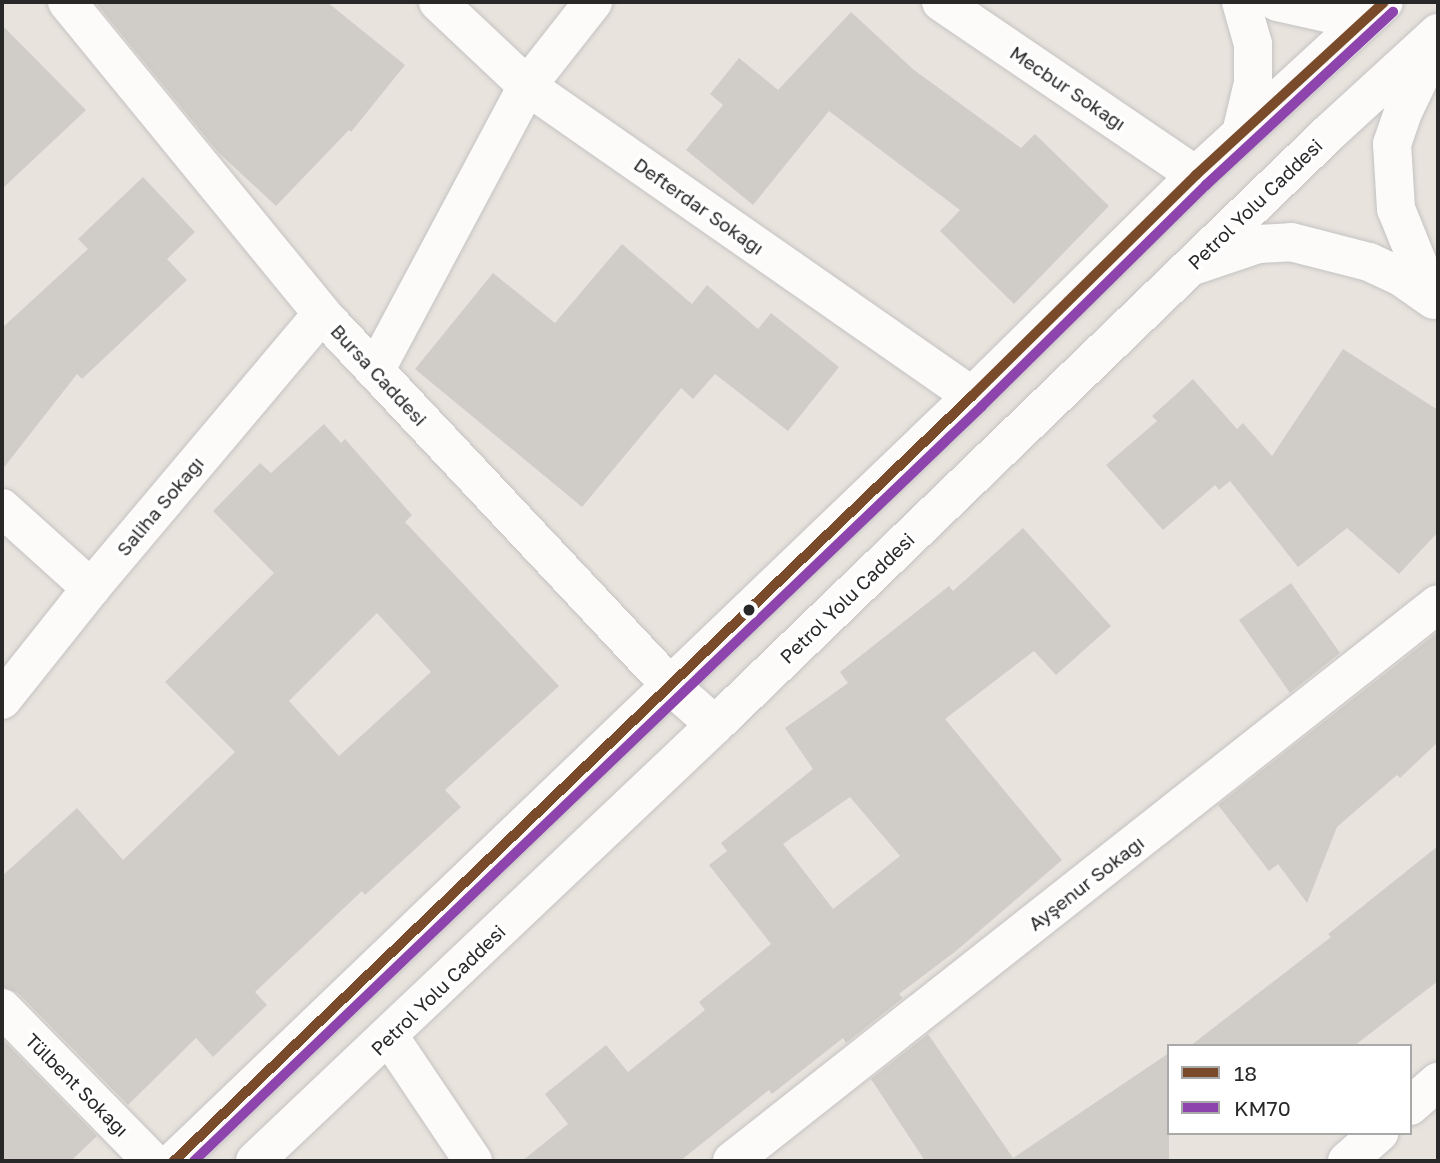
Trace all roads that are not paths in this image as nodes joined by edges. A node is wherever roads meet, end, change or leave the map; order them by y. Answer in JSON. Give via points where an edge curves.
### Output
{"nodes":[{"id":1,"x":67,"y":2,"type":"edge"},
{"id":2,"x":438,"y":2,"type":"edge"},
{"id":3,"x":593,"y":2,"type":"edge"},
{"id":4,"x":941,"y":2,"type":"edge"},
{"id":5,"x":1241,"y":2,"type":"edge"},
{"id":6,"x":1277,"y":2,"type":"edge"},
{"id":7,"x":1379,"y":6,"type":"edge"},
{"id":8,"x":1438,"y":33,"type":"edge"},
{"id":9,"x":1438,"y":40,"type":"edge"},
{"id":10,"x":527,"y":86,"type":"junction"},
{"id":11,"x":1241,"y":133,"type":"junction"},
{"id":12,"x":1196,"y":175,"type":"junction"},
{"id":13,"x":1190,"y":267,"type":"junction"},
{"id":14,"x":1435,"y":301,"type":"edge"},
{"id":15,"x":322,"y":314,"type":"junction"},
{"id":16,"x":375,"y":371,"type":"junction"},
{"id":17,"x":972,"y":396,"type":"junction"},
{"id":18,"x":2,"y":508,"type":"edge"},
{"id":19,"x":90,"y":588,"type":"junction"},
{"id":20,"x":1438,"y":604,"type":"edge"},
{"id":21,"x":670,"y":685,"type":"junction"},
{"id":22,"x":2,"y":700,"type":"edge"},
{"id":23,"x":715,"y":725,"type":"junction"},
{"id":24,"x":2,"y":1008,"type":"edge"},
{"id":25,"x":389,"y":1036,"type":"junction"},
{"id":26,"x":1438,"y":1082,"type":"edge"},
{"id":27,"x":1412,"y":1104,"type":"edge"},
{"id":28,"x":1377,"y":1135,"type":"edge"},
{"id":29,"x":152,"y":1161,"type":"edge"},
{"id":30,"x":174,"y":1161,"type":"edge"},
{"id":31,"x":255,"y":1161,"type":"edge"},
{"id":32,"x":472,"y":1161,"type":"edge"},
{"id":33,"x":732,"y":1161,"type":"edge"},
{"id":34,"x":1347,"y":1161,"type":"edge"}],
"edges":[{"from":1,"to":15,"type":"street","name":"Bursa Caddesi"},
{"from":2,"to":10,"type":"street","name":"Defterdar Sokağı"},
{"from":3,"to":10,"type":"street"},
{"from":4,"to":12,"type":"street","name":"Mecbur Sokağı"},
{"from":5,"to":11,"type":"street","via":[[1253,44],[1253,83]]},
{"from":6,"to":7,"type":"street","via":[[1331,14]]},
{"from":7,"to":11,"type":"street"},
{"from":8,"to":13,"type":"street","name":"Petrol Yolu Caddesi"},
{"from":9,"to":14,"type":"street","via":[[1392,144],[1396,209]]},
{"from":10,"to":16,"type":"street"},
{"from":10,"to":17,"type":"street","name":"Defterdar Sokağı"},
{"from":11,"to":12,"type":"street"},
{"from":12,"to":17,"type":"street"},
{"from":13,"to":14,"type":"street","via":[[1258,244],[1291,242],[1369,262]]},
{"from":13,"to":23,"type":"street","name":"Petrol Yolu Caddesi"},
{"from":15,"to":16,"type":"street","name":"Bursa Caddesi"},
{"from":15,"to":19,"type":"street","name":"Saliha Sokağı"},
{"from":16,"to":21,"type":"street","name":"Bursa Caddesi"},
{"from":17,"to":21,"type":"street"},
{"from":18,"to":19,"type":"street"},
{"from":19,"to":22,"type":"street","name":"Saliha Sokağı"},
{"from":20,"to":33,"type":"street","name":"Ayşenur Sokağı"},
{"from":21,"to":23,"type":"street","name":"Bursa Caddesi"},
{"from":21,"to":30,"type":"street"},
{"from":23,"to":25,"type":"street","name":"Petrol Yolu Caddesi"},
{"from":24,"to":29,"type":"street","name":"Tülbent Sokağı"},
{"from":25,"to":31,"type":"street","name":"Petrol Yolu Caddesi"},
{"from":25,"to":32,"type":"street"},
{"from":26,"to":27,"type":"street"},
{"from":28,"to":34,"type":"street"}]}
